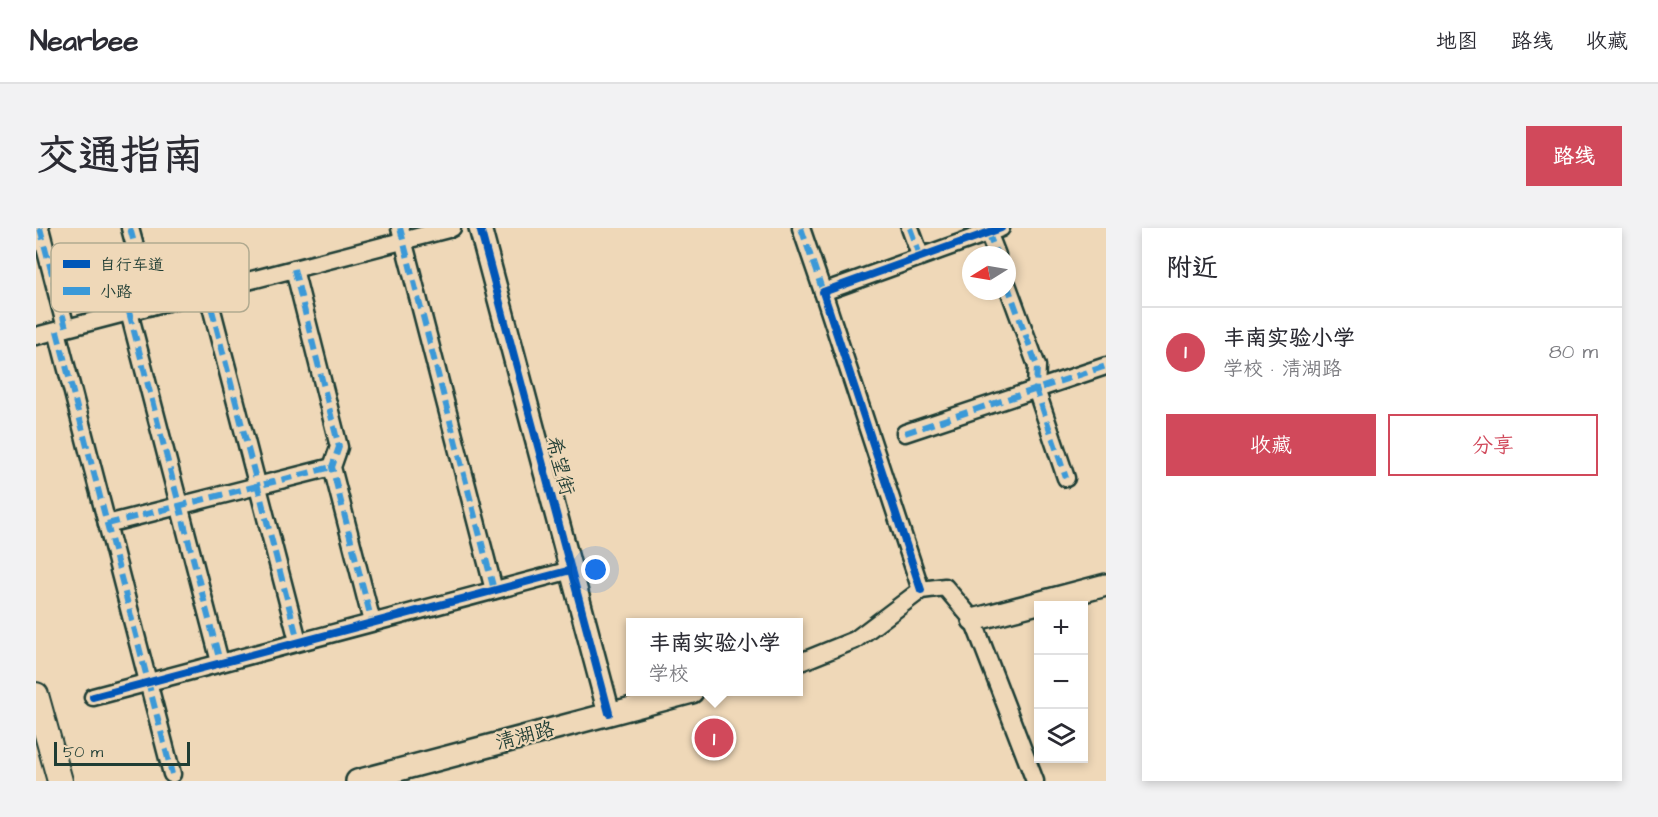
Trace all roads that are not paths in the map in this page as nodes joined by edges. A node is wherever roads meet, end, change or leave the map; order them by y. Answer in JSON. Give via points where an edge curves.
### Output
{"nodes":[{"id":1,"x":40,"y":228,"type":"edge"},
{"id":2,"x":130,"y":228,"type":"edge"},
{"id":3,"x":452,"y":228,"type":"edge"},
{"id":4,"x":480,"y":228,"type":"edge"},
{"id":5,"x":801,"y":228,"type":"edge"},
{"id":6,"x":910,"y":228,"type":"edge"},
{"id":7,"x":995,"y":230,"type":"edge"},
{"id":8,"x":401,"y":235,"type":"edge"},
{"id":9,"x":134,"y":243,"type":"edge"},
{"id":10,"x":996,"y":246,"type":"edge"},
{"id":11,"x":920,"y":255,"type":"junction"},
{"id":12,"x":294,"y":269,"type":"junction"},
{"id":13,"x":249,"y":280,"type":"edge"},
{"id":14,"x":51,"y":281,"type":"edge"},
{"id":15,"x":823,"y":292,"type":"junction"},
{"id":16,"x":1013,"y":300,"type":"edge"},
{"id":17,"x":57,"y":312,"type":"edge"},
{"id":18,"x":129,"y":312,"type":"joint"},
{"id":19,"x":212,"y":312,"type":"edge"},
{"id":20,"x":61,"y":329,"type":"junction"},
{"id":21,"x":36,"y":336,"type":"edge"},
{"id":22,"x":1106,"y":366,"type":"edge"},
{"id":23,"x":1036,"y":389,"type":"junction"},
{"id":24,"x":904,"y":433,"type":"dead end"},
{"id":25,"x":332,"y":467,"type":"junction"},
{"id":26,"x":1066,"y":478,"type":"dead end"},
{"id":27,"x":257,"y":486,"type":"junction"},
{"id":28,"x":179,"y":505,"type":"junction"},
{"id":29,"x":107,"y":524,"type":"junction"},
{"id":30,"x":571,"y":570,"type":"junction"},
{"id":31,"x":1106,"y":585,"type":"edge"},
{"id":32,"x":494,"y":590,"type":"junction"},
{"id":33,"x":921,"y":591,"type":"junction"},
{"id":34,"x":973,"y":620,"type":"junction"},
{"id":35,"x":372,"y":622,"type":"junction"},
{"id":36,"x":298,"y":641,"type":"junction"},
{"id":37,"x":803,"y":661,"type":"edge"},
{"id":38,"x":220,"y":662,"type":"junction"},
{"id":39,"x":148,"y":681,"type":"junction"},
{"id":40,"x":36,"y":695,"type":"edge"},
{"id":41,"x":676,"y":696,"type":"edge"},
{"id":42,"x":93,"y":697,"type":"dead end"},
{"id":43,"x":609,"y":713,"type":"junction"},
{"id":44,"x":172,"y":774,"type":"dead end"},
{"id":45,"x":60,"y":781,"type":"edge"},
{"id":46,"x":357,"y":781,"type":"edge"},
{"id":47,"x":1035,"y":781,"type":"edge"}],
"edges":[{"from":1,"to":14,"type":"street"},
{"from":2,"to":9,"type":"street"},
{"from":3,"to":8,"type":"street"},
{"from":4,"to":30,"type":"street","name":"希望街"},
{"from":5,"to":15,"type":"street"},
{"from":6,"to":11,"type":"street"},
{"from":7,"to":10,"type":"street"},
{"from":7,"to":11,"type":"street"},
{"from":8,"to":12,"type":"street"},
{"from":8,"to":32,"type":"street"},
{"from":11,"to":15,"type":"street"},
{"from":12,"to":13,"type":"street"},
{"from":12,"to":25,"type":"street","via":[[339,447]]},
{"from":15,"to":33,"type":"street"},
{"from":16,"to":23,"type":"street","via":[[1037,366]]},
{"from":17,"to":20,"type":"street"},
{"from":18,"to":20,"type":"street"},
{"from":18,"to":28,"type":"street"},
{"from":19,"to":27,"type":"street"},
{"from":20,"to":21,"type":"street"},
{"from":20,"to":29,"type":"street"},
{"from":22,"to":23,"type":"street"},
{"from":23,"to":24,"type":"street"},
{"from":23,"to":26,"type":"street"},
{"from":25,"to":27,"type":"street"},
{"from":25,"to":35,"type":"street"},
{"from":27,"to":28,"type":"street"},
{"from":27,"to":36,"type":"street"},
{"from":28,"to":29,"type":"street"},
{"from":28,"to":38,"type":"street"},
{"from":29,"to":39,"type":"street"},
{"from":30,"to":32,"type":"street"},
{"from":30,"to":43,"type":"street","name":"希望街"},
{"from":31,"to":34,"type":"street"},
{"from":32,"to":35,"type":"street"},
{"from":33,"to":34,"type":"street","via":[[945,587]]},
{"from":33,"to":37,"type":"street","via":[[855,640]]},
{"from":34,"to":47,"type":"street"},
{"from":35,"to":36,"type":"street"},
{"from":36,"to":38,"type":"street"},
{"from":38,"to":39,"type":"street"},
{"from":39,"to":42,"type":"street"},
{"from":39,"to":44,"type":"street"},
{"from":40,"to":45,"type":"main road"},
{"from":41,"to":43,"type":"street","name":"清湖路"},
{"from":43,"to":46,"type":"street","name":"清湖路"}]}
